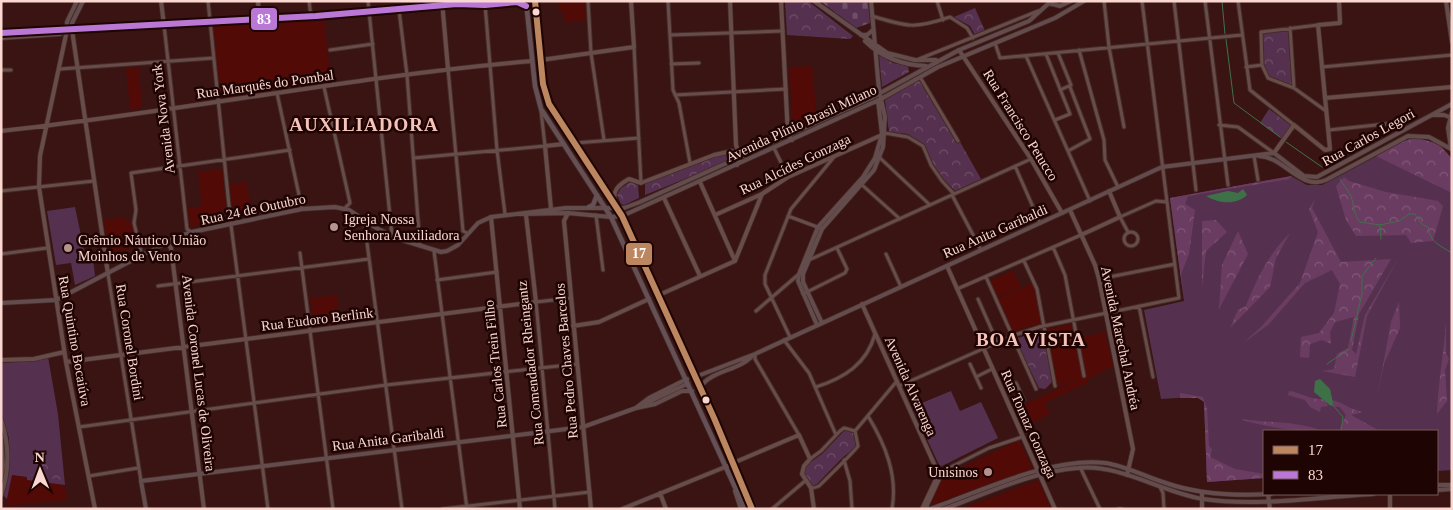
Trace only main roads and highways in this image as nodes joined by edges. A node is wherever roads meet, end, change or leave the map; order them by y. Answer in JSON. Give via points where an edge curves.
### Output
{"nodes":[{"id":1,"x":77,"y":1,"type":"edge"},
{"id":2,"x":83,"y":1,"type":"edge"},
{"id":3,"x":502,"y":1,"type":"edge"},
{"id":4,"x":814,"y":1,"type":"edge"},
{"id":5,"x":871,"y":1,"type":"edge"},
{"id":6,"x":1071,"y":1,"type":"edge"},
{"id":7,"x":1084,"y":1,"type":"edge"},
{"id":8,"x":1446,"y":1,"type":"edge"},
{"id":9,"x":537,"y":2,"type":"edge"},
{"id":10,"x":470,"y":3,"type":"edge"},
{"id":11,"x":442,"y":4,"type":"edge"},
{"id":12,"x":485,"y":4,"type":"junction"},
{"id":13,"x":526,"y":4,"type":"edge"},
{"id":14,"x":1055,"y":4,"type":"edge"},
{"id":15,"x":1449,"y":8,"type":"edge"},
{"id":16,"x":1045,"y":9,"type":"edge"},
{"id":17,"x":1058,"y":15,"type":"junction"},
{"id":18,"x":1052,"y":19,"type":"junction"},
{"id":19,"x":69,"y":30,"type":"junction"},
{"id":20,"x":873,"y":30,"type":"junction"},
{"id":21,"x":1,"y":33,"type":"edge"},
{"id":22,"x":860,"y":35,"type":"junction"},
{"id":23,"x":1,"y":38,"type":"edge"},
{"id":24,"x":1452,"y":42,"type":"edge"},
{"id":25,"x":874,"y":45,"type":"junction"},
{"id":26,"x":875,"y":51,"type":"junction"},
{"id":27,"x":938,"y":60,"type":"junction"},
{"id":28,"x":908,"y":63,"type":"junction"},
{"id":29,"x":928,"y":66,"type":"junction"},
{"id":30,"x":938,"y":66,"type":"junction"},
{"id":31,"x":913,"y":73,"type":"junction"},
{"id":32,"x":879,"y":93,"type":"junction"},
{"id":33,"x":880,"y":100,"type":"junction"},
{"id":34,"x":1452,"y":104,"type":"edge"},
{"id":35,"x":1452,"y":112,"type":"edge"},
{"id":36,"x":1430,"y":116,"type":"junction"},
{"id":37,"x":1450,"y":118,"type":"edge"},
{"id":38,"x":1450,"y":124,"type":"edge"},
{"id":39,"x":1452,"y":149,"type":"edge"},
{"id":40,"x":1267,"y":155,"type":"junction"},
{"id":41,"x":1326,"y":173,"type":"junction"},
{"id":42,"x":1326,"y":180,"type":"junction"},
{"id":43,"x":597,"y":195,"type":"junction"},
{"id":44,"x":616,"y":206,"type":"junction"},
{"id":45,"x":589,"y":207,"type":"junction"},
{"id":46,"x":605,"y":208,"type":"junction"},
{"id":47,"x":515,"y":213,"type":"junction"},
{"id":48,"x":622,"y":216,"type":"junction"},
{"id":49,"x":611,"y":217,"type":"junction"},
{"id":50,"x":820,"y":228,"type":"junction"},
{"id":51,"x":420,"y":246,"type":"joint"},
{"id":52,"x":805,"y":293,"type":"junction"},
{"id":53,"x":1,"y":303,"type":"edge"},
{"id":54,"x":820,"y":324,"type":"junction"},
{"id":55,"x":754,"y":354,"type":"junction"},
{"id":56,"x":697,"y":378,"type":"junction"},
{"id":57,"x":687,"y":382,"type":"junction"},
{"id":58,"x":700,"y":388,"type":"junction"},
{"id":59,"x":692,"y":392,"type":"junction"},
{"id":60,"x":636,"y":408,"type":"junction"},
{"id":61,"x":1,"y":419,"type":"edge"},
{"id":62,"x":1,"y":438,"type":"edge"},
{"id":63,"x":730,"y":465,"type":"junction"},
{"id":64,"x":1038,"y":473,"type":"junction"},
{"id":65,"x":731,"y":477,"type":"junction"},
{"id":66,"x":1,"y":478,"type":"edge"},
{"id":67,"x":140,"y":481,"type":"joint"},
{"id":68,"x":1452,"y":485,"type":"edge"},
{"id":69,"x":1438,"y":486,"type":"edge"},
{"id":70,"x":1452,"y":489,"type":"edge"},
{"id":71,"x":1438,"y":490,"type":"edge"},
{"id":72,"x":1263,"y":494,"type":"edge"},
{"id":73,"x":1,"y":495,"type":"edge"},
{"id":74,"x":1356,"y":495,"type":"edge"},
{"id":75,"x":146,"y":509,"type":"edge"},
{"id":76,"x":741,"y":509,"type":"edge"},
{"id":77,"x":745,"y":509,"type":"edge"},
{"id":78,"x":753,"y":509,"type":"edge"},
{"id":79,"x":929,"y":509,"type":"edge"},
{"id":80,"x":944,"y":509,"type":"edge"}],
"edges":[{"from":1,"to":19,"type":"main road","via":[[67,22]]},
{"from":2,"to":19,"type":"main road"},
{"from":3,"to":12,"type":"main road"},
{"from":4,"to":22,"type":"main road"},
{"from":5,"to":20,"type":"main road"},
{"from":6,"to":14,"type":"main road","name":"Avenida Plínio Brasil Milano"},
{"from":7,"to":17,"type":"main road","name":"Avenida Plínio Brasil Milano"},
{"from":8,"to":15,"type":"main road"},
{"from":9,"to":44,"type":"main road","via":[[543,84],[549,104]]},
{"from":10,"to":11,"type":"main road"},
{"from":10,"to":12,"type":"main road"},
{"from":11,"to":19,"type":"main road","via":[[311,17]]},
{"from":12,"to":13,"type":"main road"},
{"from":13,"to":43,"type":"main road","via":[[535,86],[541,109]]},
{"from":14,"to":16,"type":"main road","name":"Avenida Plínio Brasil Milano"},
{"from":14,"to":17,"type":"main road"},
{"from":15,"to":24,"type":"main road"},
{"from":16,"to":18,"type":"main road"},
{"from":16,"to":27,"type":"main road","name":"Avenida Plínio Brasil Milano","via":[[1029,21]]},
{"from":17,"to":18,"type":"main road","name":"Avenida Plínio Brasil Milano"},
{"from":18,"to":30,"type":"main road","name":"Avenida Plínio Brasil Milano"},
{"from":19,"to":21,"type":"main road","via":[[56,28]]},
{"from":19,"to":23,"type":"main road","via":[[60,34]]},
{"from":20,"to":22,"type":"main road","via":[[867,35]]},
{"from":20,"to":25,"type":"main road"},
{"from":22,"to":25,"type":"main road"},
{"from":22,"to":26,"type":"main road"},
{"from":25,"to":26,"type":"main road"},
{"from":25,"to":27,"type":"main road","via":[[898,57]]},
{"from":26,"to":28,"type":"main road"},
{"from":26,"to":32,"type":"main road"},
{"from":27,"to":29,"type":"main road","name":"Avenida Plínio Brasil Milano"},
{"from":28,"to":29,"type":"main road"},
{"from":28,"to":31,"type":"main road"},
{"from":29,"to":30,"type":"main road"},
{"from":29,"to":31,"type":"main road","name":"Avenida Plínio Brasil Milano"},
{"from":30,"to":33,"type":"main road","name":"Avenida Plínio Brasil Milano"},
{"from":31,"to":32,"type":"main road","name":"Avenida Plínio Brasil Milano"},
{"from":32,"to":33,"type":"main road"},
{"from":32,"to":44,"type":"main road","name":"Avenida Plínio Brasil Milano","via":[[640,202]]},
{"from":33,"to":48,"type":"main road","name":"Avenida Plínio Brasil Milano"},
{"from":33,"to":50,"type":"main road","via":[[883,134],[878,157],[860,183]]},
{"from":34,"to":36,"type":"main road","name":"Rua Carlos Legori"},
{"from":35,"to":37,"type":"main road"},
{"from":36,"to":37,"type":"main road","name":"Rua Carlos Legori"},
{"from":36,"to":41,"type":"main road","name":"Rua Carlos Legori"},
{"from":37,"to":38,"type":"main road"},
{"from":38,"to":39,"type":"main road"},
{"from":39,"to":42,"type":"main road","name":"Rua Carlos Legori","via":[[1428,136],[1408,136]]},
{"from":40,"to":41,"type":"main road","name":"Rua Carlos Legori","via":[[1274,153],[1304,176],[1313,178]]},
{"from":40,"to":42,"type":"main road","name":"Rua Carlos Legori","via":[[1308,182]]},
{"from":40,"to":54,"type":"main road","name":"Rua Anita Garibaldi","via":[[1162,167]]},
{"from":41,"to":42,"type":"main road"},
{"from":43,"to":45,"type":"main road"},
{"from":43,"to":46,"type":"main road"},
{"from":44,"to":46,"type":"main road","name":"Avenida Plínio Brasil Milano"},
{"from":44,"to":48,"type":"main road"},
{"from":45,"to":46,"type":"main road","name":"Avenida Plínio Brasil Milano"},
{"from":45,"to":47,"type":"main road","name":"Avenida Plínio Brasil Milano"},
{"from":46,"to":49,"type":"main road"},
{"from":47,"to":49,"type":"main road","name":"Avenida Plínio Brasil Milano"},
{"from":47,"to":51,"type":"main road","name":"Avenida Plínio Brasil Milano","via":[[490,217],[478,223],[451,249],[434,251]]},
{"from":48,"to":49,"type":"main road","name":"Avenida Plínio Brasil Milano"},
{"from":48,"to":56,"type":"main road"},
{"from":49,"to":57,"type":"main road"},
{"from":50,"to":52,"type":"main road","via":[[802,278]]},
{"from":50,"to":52,"type":"main road","via":[[799,274],[798,281]]},
{"from":51,"to":53,"type":"main road","name":"Rua 24 de Outubro","via":[[392,236],[345,208],[302,209],[192,232],[56,300]]},
{"from":52,"to":54,"type":"main road"},
{"from":54,"to":55,"type":"main road","name":"Rua Anita Garibaldi"},
{"from":55,"to":56,"type":"main road","name":"Rua Anita Garibaldi"},
{"from":55,"to":58,"type":"main road","name":"Rua Anita Garibaldi","via":[[748,362],[707,380]]},
{"from":56,"to":58,"type":"main road"},
{"from":57,"to":59,"type":"main road"},
{"from":57,"to":60,"type":"main road","name":"Rua Anita Garibaldi","via":[[649,398]]},
{"from":58,"to":63,"type":"main road"},
{"from":59,"to":60,"type":"main road","name":"Rua Anita Garibaldi","via":[[682,391],[655,404]]},
{"from":59,"to":63,"type":"main road"},
{"from":60,"to":67,"type":"main road","name":"Rua Anita Garibaldi","via":[[583,427]]},
{"from":61,"to":73,"type":"main road","via":[[7,439],[8,466]]},
{"from":62,"to":66,"type":"main road"},
{"from":63,"to":65,"type":"main road"},
{"from":63,"to":78,"type":"main road"},
{"from":64,"to":72,"type":"main road","via":[[1081,462],[1107,464],[1202,492]]},
{"from":64,"to":74,"type":"main road","via":[[1080,468],[1107,469],[1169,491],[1239,502]]},
{"from":64,"to":79,"type":"main road"},
{"from":64,"to":80,"type":"main road"},
{"from":65,"to":76,"type":"main road"},
{"from":65,"to":77,"type":"main road"},
{"from":67,"to":75,"type":"main road","name":"Rua Coronel Bordini"},
{"from":68,"to":69,"type":"main road"},
{"from":70,"to":71,"type":"main road"}]}
